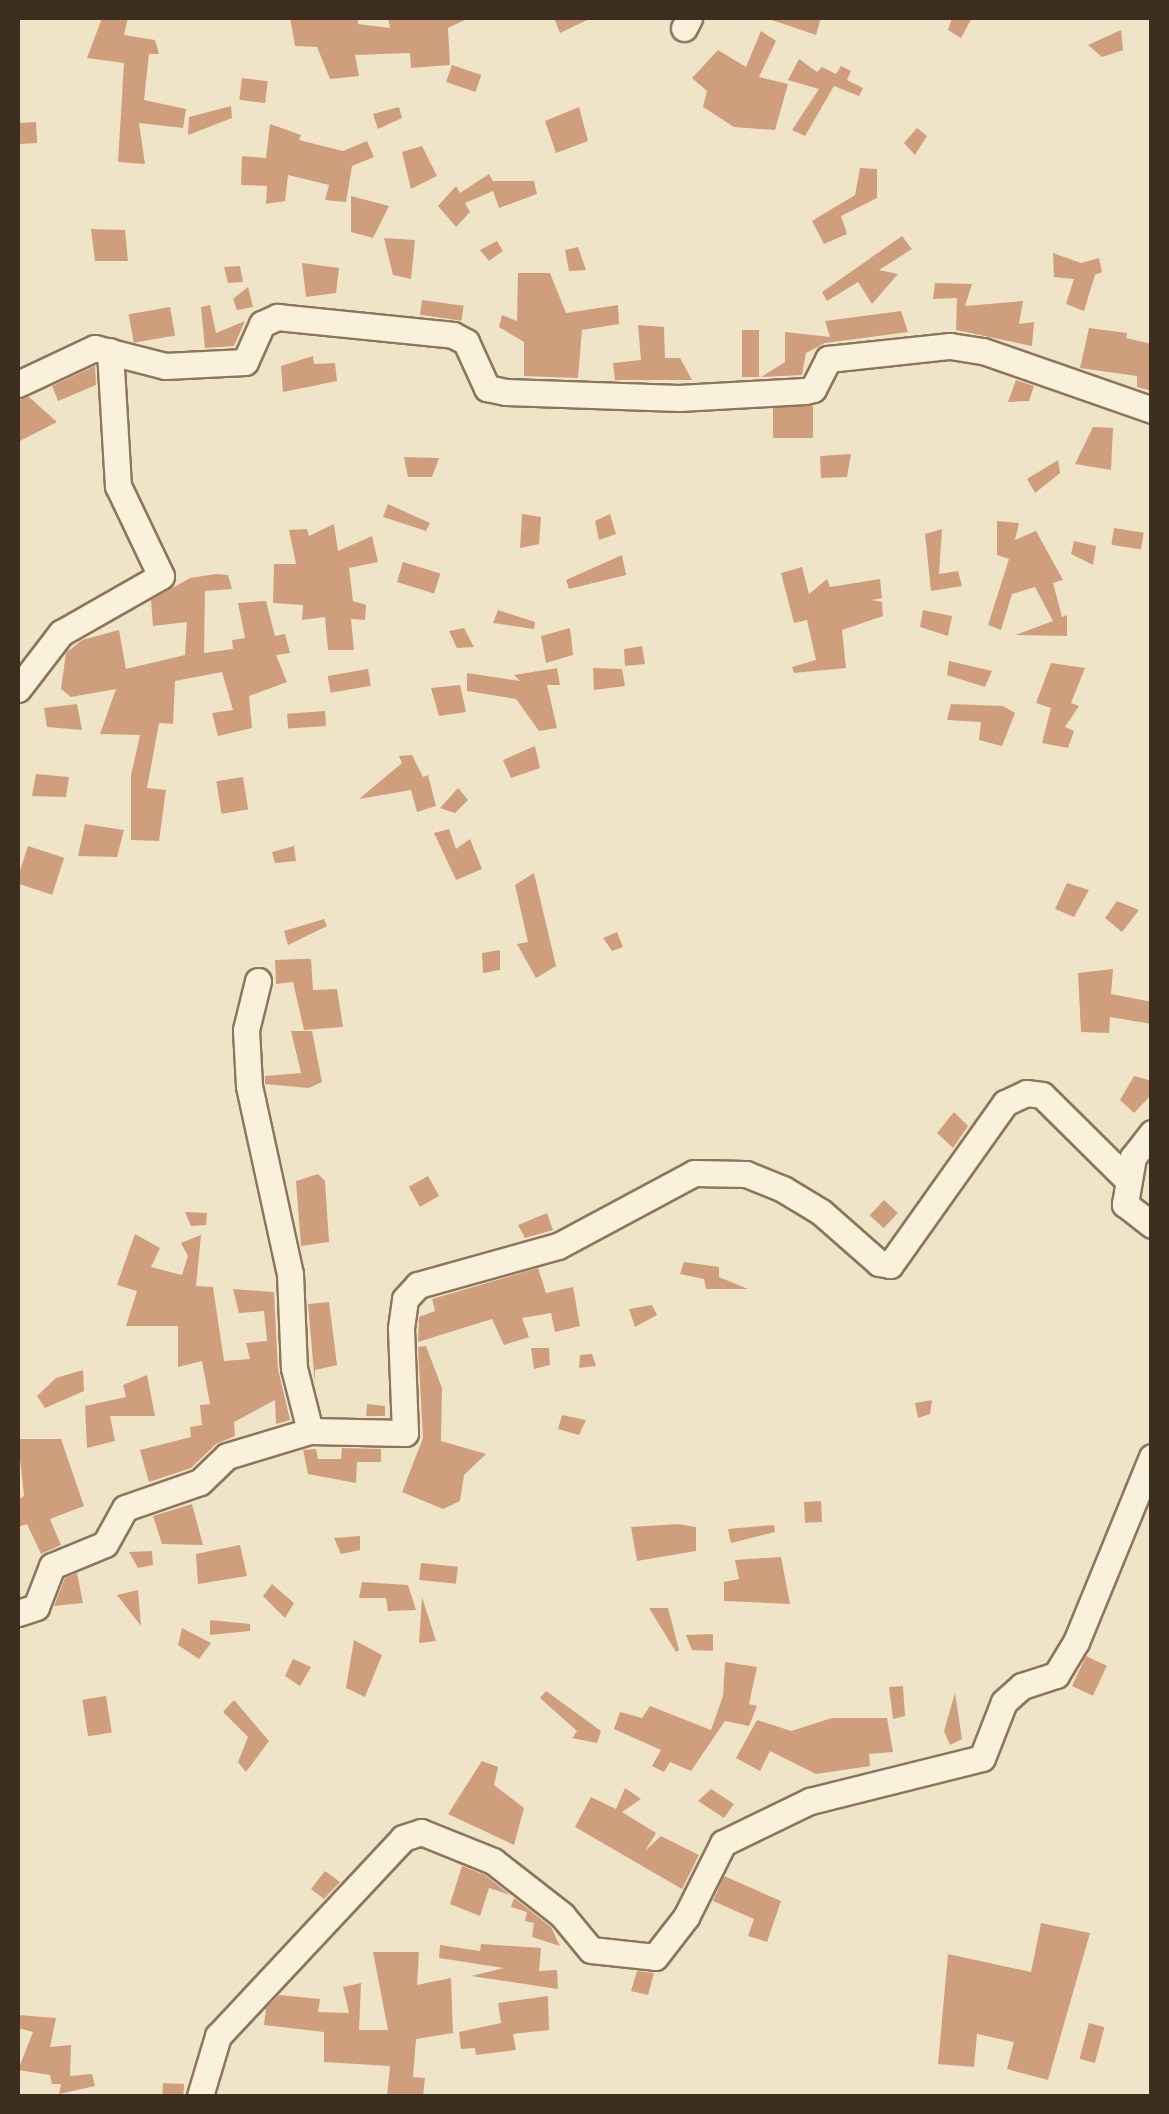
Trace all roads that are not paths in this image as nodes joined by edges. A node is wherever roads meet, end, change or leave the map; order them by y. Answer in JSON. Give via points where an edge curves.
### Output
{"nodes":[{"id":1,"x":110,"y":351,"type":"junction"},
{"id":2,"x":18,"y":384,"type":"edge"},
{"id":3,"x":1152,"y":410,"type":"edge"},
{"id":4,"x":18,"y":689,"type":"edge"},
{"id":5,"x":258,"y":980,"type":"dead end"},
{"id":6,"x":1152,"y":1133,"type":"edge"},
{"id":7,"x":1126,"y":1178,"type":"junction"},
{"id":8,"x":1152,"y":1224,"type":"edge"},
{"id":9,"x":310,"y":1431,"type":"junction"},
{"id":10,"x":1152,"y":1457,"type":"edge"},
{"id":11,"x":18,"y":1613,"type":"edge"},
{"id":12,"x":200,"y":2096,"type":"edge"}],
"edges":[{"from":1,"to":2,"type":"street","via":[[80,352]]},
{"from":1,"to":3,"type":"street","via":[[165,366],[246,362],[262,324],[278,317],[453,335],[466,342],[487,388],[679,398],[805,392],[828,359],[950,346],[983,351]]},
{"from":1,"to":4,"type":"street","via":[[118,486],[161,576],[61,633]]},
{"from":5,"to":9,"type":"street","via":[[246,1030],[250,1086],[290,1274],[294,1368]]},
{"from":6,"to":7,"type":"street"},
{"from":7,"to":8,"type":"street","via":[[1126,1204]]},
{"from":7,"to":9,"type":"street","via":[[1042,1095],[1026,1093],[1005,1103],[890,1265],[783,1189],[746,1174],[694,1172],[558,1246],[418,1285],[405,1299],[401,1328],[405,1433]]},
{"from":9,"to":11,"type":"street","via":[[227,1456],[200,1482],[125,1508],[105,1544],[52,1566],[36,1607]]},
{"from":10,"to":12,"type":"street","via":[[1076,1642],[1056,1674],[1022,1686],[1004,1702],[982,1758],[810,1801],[723,1842],[686,1917],[655,1957],[591,1950],[562,1915],[493,1861],[422,1832],[403,1838],[218,2036]]}]}
